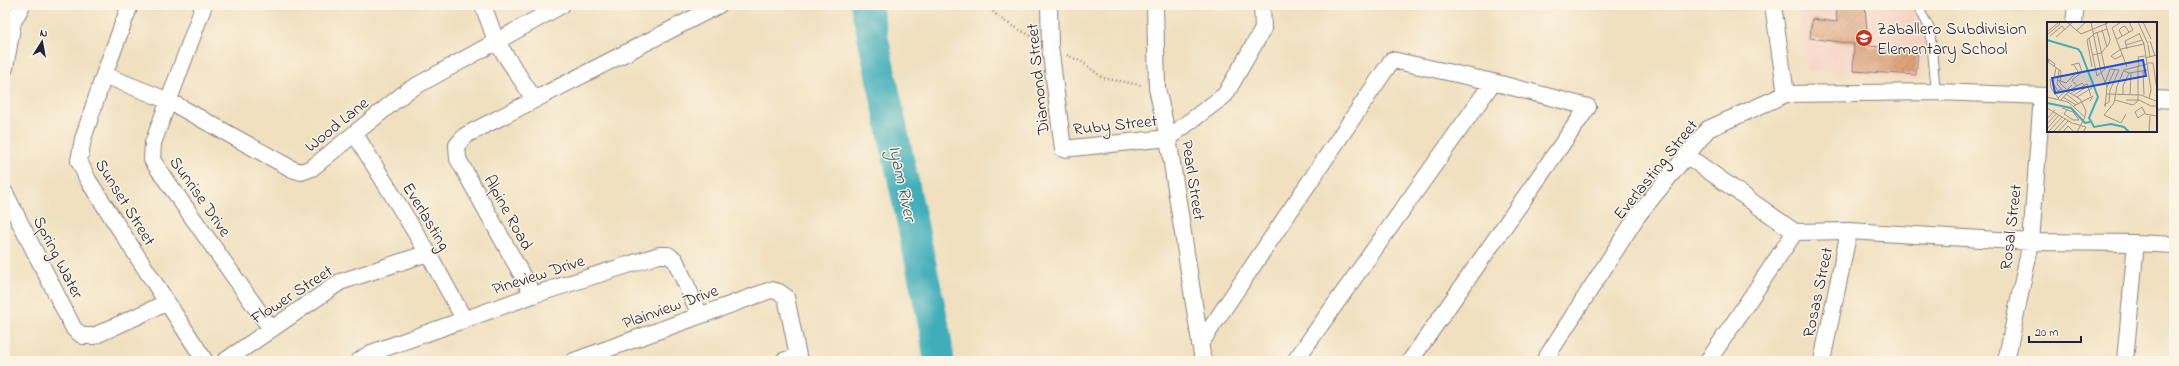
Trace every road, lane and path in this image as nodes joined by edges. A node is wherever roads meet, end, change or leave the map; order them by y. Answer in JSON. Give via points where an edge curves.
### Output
{"nodes":[{"id":1,"x":22,"y":5,"type":"edge"},
{"id":2,"x":130,"y":5,"type":"edge"},
{"id":3,"x":204,"y":5,"type":"edge"},
{"id":4,"x":483,"y":5,"type":"edge"},
{"id":5,"x":562,"y":5,"type":"edge"},
{"id":6,"x":719,"y":5,"type":"edge"},
{"id":7,"x":988,"y":5,"type":"edge"},
{"id":8,"x":1049,"y":5,"type":"edge"},
{"id":9,"x":1155,"y":5,"type":"edge"},
{"id":10,"x":1262,"y":5,"type":"edge"},
{"id":11,"x":1773,"y":5,"type":"edge"},
{"id":12,"x":1917,"y":5,"type":"edge"},
{"id":13,"x":2076,"y":5,"type":"edge"},
{"id":14,"x":2074,"y":22,"type":"edge"},
{"id":15,"x":496,"y":41,"type":"junction"},
{"id":16,"x":1050,"y":46,"type":"junction"},
{"id":17,"x":5,"y":68,"type":"edge"},
{"id":18,"x":104,"y":75,"type":"junction"},
{"id":19,"x":1493,"y":82,"type":"junction"},
{"id":20,"x":1157,"y":88,"type":"junction"},
{"id":21,"x":1936,"y":92,"type":"junction"},
{"id":22,"x":1786,"y":94,"type":"junction"},
{"id":23,"x":2045,"y":96,"type":"edge"},
{"id":24,"x":534,"y":99,"type":"junction"},
{"id":25,"x":2157,"y":99,"type":"edge"},
{"id":26,"x":2174,"y":100,"type":"edge"},
{"id":27,"x":169,"y":101,"type":"junction"},
{"id":28,"x":355,"y":134,"type":"junction"},
{"id":29,"x":1168,"y":138,"type":"junction"},
{"id":30,"x":1063,"y":149,"type":"joint"},
{"id":31,"x":1686,"y":155,"type":"junction"},
{"id":32,"x":5,"y":193,"type":"edge"},
{"id":33,"x":1795,"y":232,"type":"junction"},
{"id":34,"x":1849,"y":232,"type":"junction"},
{"id":35,"x":2031,"y":242,"type":"junction"},
{"id":36,"x":2136,"y":243,"type":"junction"},
{"id":37,"x":2174,"y":245,"type":"edge"},
{"id":38,"x":428,"y":253,"type":"junction"},
{"id":39,"x":533,"y":295,"type":"junction"},
{"id":40,"x":166,"y":303,"type":"junction"},
{"id":41,"x":700,"y":315,"type":"junction"},
{"id":42,"x":464,"y":319,"type":"junction"},
{"id":43,"x":271,"y":329,"type":"junction"},
{"id":44,"x":1200,"y":344,"type":"junction"},
{"id":45,"x":793,"y":359,"type":"edge"},
{"id":46,"x":205,"y":361,"type":"edge"},
{"id":47,"x":225,"y":361,"type":"edge"},
{"id":48,"x":359,"y":361,"type":"edge"},
{"id":49,"x":574,"y":361,"type":"edge"},
{"id":50,"x":1203,"y":361,"type":"edge"},
{"id":51,"x":1295,"y":361,"type":"edge"},
{"id":52,"x":1410,"y":361,"type":"edge"},
{"id":53,"x":1544,"y":361,"type":"edge"},
{"id":54,"x":1708,"y":361,"type":"edge"},
{"id":55,"x":1822,"y":361,"type":"edge"},
{"id":56,"x":2006,"y":361,"type":"edge"},
{"id":57,"x":2125,"y":361,"type":"edge"}],
"edges":[{"from":1,"to":17,"type":"street","via":[[13,22]]},
{"from":2,"to":18,"type":"street","name":"Sunset Street"},
{"from":3,"to":27,"type":"street","name":"Sunrise Drive"},
{"from":4,"to":15,"type":"street"},
{"from":5,"to":15,"type":"street","name":"Wood Lane"},
{"from":6,"to":24,"type":"street"},
{"from":7,"to":16,"type":"path","via":[[1010,24]]},
{"from":8,"to":16,"type":"street","name":"Diamond Street"},
{"from":9,"to":20,"type":"street","name":"Pearl Street"},
{"from":10,"to":29,"type":"street","name":"Ruby Street","via":[[1263,29],[1225,95]]},
{"from":11,"to":22,"type":"street"},
{"from":12,"to":21,"type":"lane","via":[[1930,29]]},
{"from":13,"to":14,"type":"street"},
{"from":15,"to":24,"type":"street"},
{"from":15,"to":28,"type":"street","name":"Wood Lane","via":[[407,91]]},
{"from":16,"to":20,"type":"path","via":[[1082,62],[1103,78]]},
{"from":16,"to":30,"type":"street","name":"Diamond Street"},
{"from":18,"to":27,"type":"street","name":"Wood Lane"},
{"from":18,"to":40,"type":"street","name":"Sunset Street","via":[[83,139],[79,161],[88,180]]},
{"from":19,"to":44,"type":"street","via":[[1392,60]]},
{"from":19,"to":51,"type":"street"},
{"from":19,"to":52,"type":"street","via":[[1588,107]]},
{"from":20,"to":29,"type":"street","name":"Pearl Street"},
{"from":21,"to":22,"type":"street","name":"Everlasting Street"},
{"from":21,"to":23,"type":"street","name":"Everlasting Street"},
{"from":22,"to":31,"type":"street","name":"Everlasting Street","via":[[1708,129]]},
{"from":23,"to":35,"type":"street","name":"Rosal Street"},
{"from":24,"to":39,"type":"street","name":"Alpine Road","via":[[466,135],[457,145],[458,159]]},
{"from":25,"to":26,"type":"street"},
{"from":27,"to":28,"type":"street","name":"Wood Lane","via":[[301,172],[312,168]]},
{"from":27,"to":43,"type":"street","name":"Sunrise Drive","via":[[153,143],[152,160]]},
{"from":28,"to":38,"type":"street","name":"Everlasting"},
{"from":29,"to":30,"type":"street","name":"Ruby Street"},
{"from":29,"to":44,"type":"street","name":"Pearl Street"},
{"from":31,"to":33,"type":"street"},
{"from":31,"to":53,"type":"street","name":"Everlasting Street","via":[[1638,215]]},
{"from":32,"to":40,"type":"street","name":"Spring Water","via":[[74,329],[83,336],[94,336]]},
{"from":33,"to":34,"type":"street"},
{"from":33,"to":54,"type":"street"},
{"from":34,"to":35,"type":"street"},
{"from":34,"to":55,"type":"street","name":"Rosas Street"},
{"from":35,"to":36,"type":"street"},
{"from":35,"to":56,"type":"street","name":"Rosal Street"},
{"from":36,"to":37,"type":"street"},
{"from":36,"to":57,"type":"street"},
{"from":38,"to":42,"type":"street","name":"Everlasting"},
{"from":38,"to":43,"type":"street","name":"Flower Street","via":[[340,282]]},
{"from":39,"to":41,"type":"street","name":"Pineview Drive","via":[[659,255],[668,255],[675,260]]},
{"from":39,"to":42,"type":"street","name":"Pineview Drive"},
{"from":40,"to":46,"type":"street","name":"Sunset Street"},
{"from":41,"to":45,"type":"street","name":"Plainview Drive","via":[[771,290],[779,292],[786,297]]},
{"from":41,"to":49,"type":"street","name":"Plainview Drive"},
{"from":42,"to":48,"type":"street","name":"Pineview Drive","via":[[370,353]]},
{"from":43,"to":47,"type":"street","name":"Flower Street"},
{"from":44,"to":50,"type":"street","name":"Pearl Street"}]}
